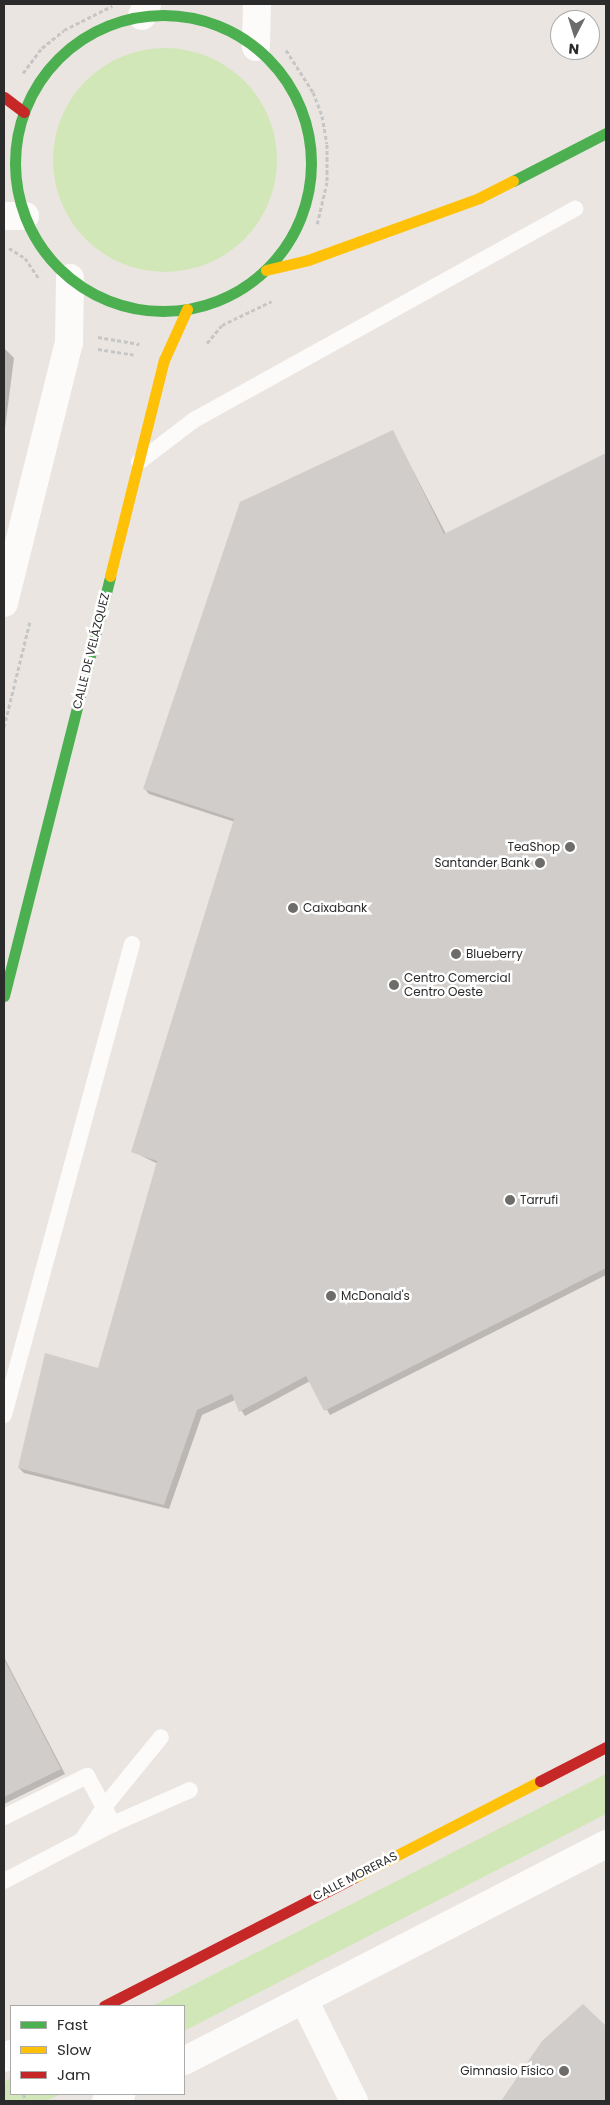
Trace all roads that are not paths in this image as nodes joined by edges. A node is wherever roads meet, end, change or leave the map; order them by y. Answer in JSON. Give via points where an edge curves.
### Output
{"nodes":[{"id":1,"x":257,"y":4,"type":"edge"},
{"id":2,"x":144,"y":10,"type":"edge"},
{"id":3,"x":269,"y":44,"type":"junction"},
{"id":4,"x":6,"y":99,"type":"edge"},
{"id":5,"x":24,"y":112,"type":"junction"},
{"id":6,"x":606,"y":133,"type":"edge"},
{"id":7,"x":575,"y":209,"type":"dead end"},
{"id":8,"x":14,"y":216,"type":"edge"},
{"id":9,"x":266,"y":270,"type":"junction"},
{"id":10,"x":70,"y":278,"type":"junction"},
{"id":11,"x":186,"y":309,"type":"junction"},
{"id":12,"x":139,"y":462,"type":"junction"},
{"id":13,"x":4,"y":603,"type":"edge"},
{"id":14,"x":132,"y":944,"type":"dead end"},
{"id":15,"x":4,"y":996,"type":"edge"},
{"id":16,"x":4,"y":1415,"type":"edge"},
{"id":17,"x":162,"y":1737,"type":"dead end"},
{"id":18,"x":606,"y":1747,"type":"edge"},
{"id":19,"x":190,"y":1790,"type":"dead end"},
{"id":20,"x":104,"y":1807,"type":"junction"},
{"id":21,"x":4,"y":1816,"type":"edge"},
{"id":22,"x":113,"y":1824,"type":"junction"},
{"id":23,"x":82,"y":1841,"type":"junction"},
{"id":24,"x":606,"y":1844,"type":"edge"},
{"id":25,"x":4,"y":1881,"type":"edge"},
{"id":26,"x":304,"y":2000,"type":"junction"},
{"id":27,"x":106,"y":2005,"type":"edge"},
{"id":28,"x":185,"y":2061,"type":"edge"},
{"id":29,"x":119,"y":2095,"type":"edge"},
{"id":30,"x":106,"y":2101,"type":"edge"},
{"id":31,"x":354,"y":2101,"type":"edge"}],
"edges":[{"from":1,"to":3,"type":"street"},
{"from":2,"to":3,"type":"main road","via":[[221,26]]},
{"from":2,"to":5,"type":"main road","via":[[82,38],[64,53],[38,83]]},
{"from":3,"to":9,"type":"main road","via":[[300,104],[310,139],[312,174],[305,210],[289,242]]},
{"from":4,"to":5,"type":"main road"},
{"from":5,"to":8,"type":"main road","via":[[16,146]]},
{"from":6,"to":9,"type":"main road","via":[[479,198],[301,261]]},
{"from":7,"to":12,"type":"lane","via":[[194,420]]},
{"from":8,"to":10,"type":"main road"},
{"from":9,"to":11,"type":"main road","via":[[242,289],[215,302]]},
{"from":10,"to":11,"type":"main road","via":[[105,299],[146,310]]},
{"from":10,"to":13,"type":"street","via":[[69,343]]},
{"from":11,"to":12,"type":"main road","name":"CALLE DE VELÁZQUEZ","via":[[169,349]]},
{"from":12,"to":15,"type":"main road","name":"CALLE DE VELÁZQUEZ"},
{"from":14,"to":16,"type":"lane"},
{"from":17,"to":20,"type":"lane"},
{"from":18,"to":27,"type":"main road","name":"CALLE MORERAS"},
{"from":19,"to":22,"type":"lane"},
{"from":20,"to":21,"type":"lane","via":[[87,1776]]},
{"from":20,"to":22,"type":"lane"},
{"from":20,"to":23,"type":"lane"},
{"from":22,"to":23,"type":"lane"},
{"from":23,"to":25,"type":"lane"},
{"from":24,"to":26,"type":"street"},
{"from":26,"to":28,"type":"street"},
{"from":26,"to":31,"type":"street"},
{"from":29,"to":30,"type":"street"}]}
